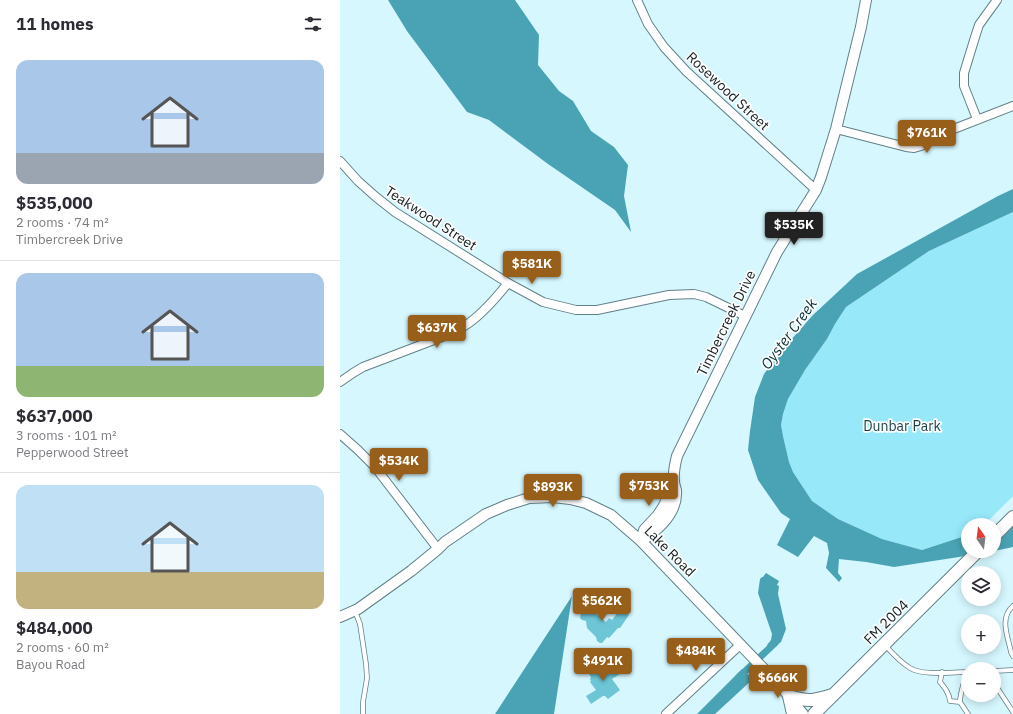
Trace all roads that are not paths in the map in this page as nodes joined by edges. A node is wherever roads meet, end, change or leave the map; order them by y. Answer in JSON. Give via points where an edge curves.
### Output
{"nodes":[{"id":1,"x":637,"y":0,"type":"edge"},
{"id":2,"x":866,"y":0,"type":"edge"},
{"id":3,"x":997,"y":0,"type":"edge"},
{"id":4,"x":1013,"y":106,"type":"edge"},
{"id":5,"x":977,"y":119,"type":"junction"},
{"id":6,"x":836,"y":129,"type":"junction"},
{"id":7,"x":340,"y":161,"type":"edge"},
{"id":8,"x":816,"y":190,"type":"junction"},
{"id":9,"x":508,"y":283,"type":"junction"},
{"id":10,"x":745,"y":316,"type":"junction"},
{"id":11,"x":340,"y":382,"type":"edge"},
{"id":12,"x":340,"y":434,"type":"edge"},
{"id":13,"x":1013,"y":517,"type":"edge"},
{"id":14,"x":1001,"y":529,"type":"edge"},
{"id":15,"x":641,"y":541,"type":"junction"},
{"id":16,"x":438,"y":549,"type":"junction"},
{"id":17,"x":971,"y":558,"type":"edge"},
{"id":18,"x":1013,"y":606,"type":"edge"},
{"id":19,"x":356,"y":610,"type":"junction"},
{"id":20,"x":340,"y":617,"type":"edge"},
{"id":21,"x":884,"y":644,"type":"junction"},
{"id":22,"x":744,"y":647,"type":"junction"},
{"id":23,"x":1013,"y":656,"type":"edge"},
{"id":24,"x":1013,"y":670,"type":"edge"},
{"id":25,"x":1001,"y":671,"type":"edge"},
{"id":26,"x":942,"y":672,"type":"junction"},
{"id":27,"x":961,"y":672,"type":"edge"},
{"id":28,"x":961,"y":692,"type":"edge"},
{"id":29,"x":835,"y":694,"type":"junction"},
{"id":30,"x":1001,"y":694,"type":"edge"},
{"id":31,"x":789,"y":696,"type":"junction"},
{"id":32,"x":960,"y":702,"type":"junction"},
{"id":33,"x":1013,"y":712,"type":"edge"},
{"id":34,"x":363,"y":714,"type":"edge"},
{"id":35,"x":666,"y":714,"type":"edge"},
{"id":36,"x":793,"y":714,"type":"edge"},
{"id":37,"x":804,"y":714,"type":"edge"},
{"id":38,"x":814,"y":714,"type":"edge"},
{"id":39,"x":968,"y":714,"type":"edge"}],
"edges":[{"from":1,"to":8,"type":"street","name":"Rosewood Street","via":[[648,24],[664,47],[686,71]]},
{"from":2,"to":6,"type":"street","name":"Timbercreek Drive"},
{"from":3,"to":5,"type":"street","via":[[979,26],[964,73],[964,86]]},
{"from":4,"to":5,"type":"street"},
{"from":5,"to":6,"type":"street","via":[[914,148]]},
{"from":6,"to":8,"type":"street","name":"Timbercreek Drive"},
{"from":7,"to":9,"type":"street","name":"Teakwood Street","via":[[363,186],[395,212]]},
{"from":8,"to":10,"type":"street","name":"Timbercreek Drive","via":[[777,252]]},
{"from":9,"to":10,"type":"street","name":"Teakwood Street","via":[[543,302],[576,310],[597,310],[669,296],[694,294]]},
{"from":9,"to":11,"type":"street","via":[[486,308],[458,330],[363,367]]},
{"from":10,"to":15,"type":"street","name":"Timbercreek Drive","via":[[677,456],[673,479],[676,490],[674,507],[663,523]]},
{"from":12,"to":16,"type":"street","via":[[375,467]]},
{"from":13,"to":14,"type":"main road"},
{"from":15,"to":16,"type":"street","name":"Lake Road","via":[[611,515],[586,503],[553,497],[529,498],[486,514]]},
{"from":15,"to":22,"type":"street","name":"Lake Road"},
{"from":16,"to":19,"type":"street","name":"Lake Road"},
{"from":17,"to":21,"type":"main road","name":"FM 2004","number":"FM 2004"},
{"from":18,"to":23,"type":"lane","via":[[1008,610],[1005,620]]},
{"from":19,"to":20,"type":"street","name":"Lake Road"},
{"from":19,"to":34,"type":"lane","via":[[367,678]]},
{"from":21,"to":26,"type":"lane","via":[[911,669],[927,673]]},
{"from":21,"to":29,"type":"main road","name":"FM 2004","number":"FM 2004"},
{"from":22,"to":31,"type":"street","name":"Lake Road"},
{"from":22,"to":35,"type":"street"},
{"from":24,"to":25,"type":"lane"},
{"from":26,"to":27,"type":"lane"},
{"from":26,"to":32,"type":"lane","via":[[940,682],[947,690],[950,701]]},
{"from":28,"to":32,"type":"lane"},
{"from":29,"to":31,"type":"main road","via":[[809,701]]},
{"from":29,"to":38,"type":"main road","name":"FM 2004","number":"FM 2004"},
{"from":30,"to":33,"type":"lane"},
{"from":31,"to":36,"type":"main road"},
{"from":31,"to":37,"type":"street","name":"Lake Road"},
{"from":32,"to":39,"type":"lane"}]}
